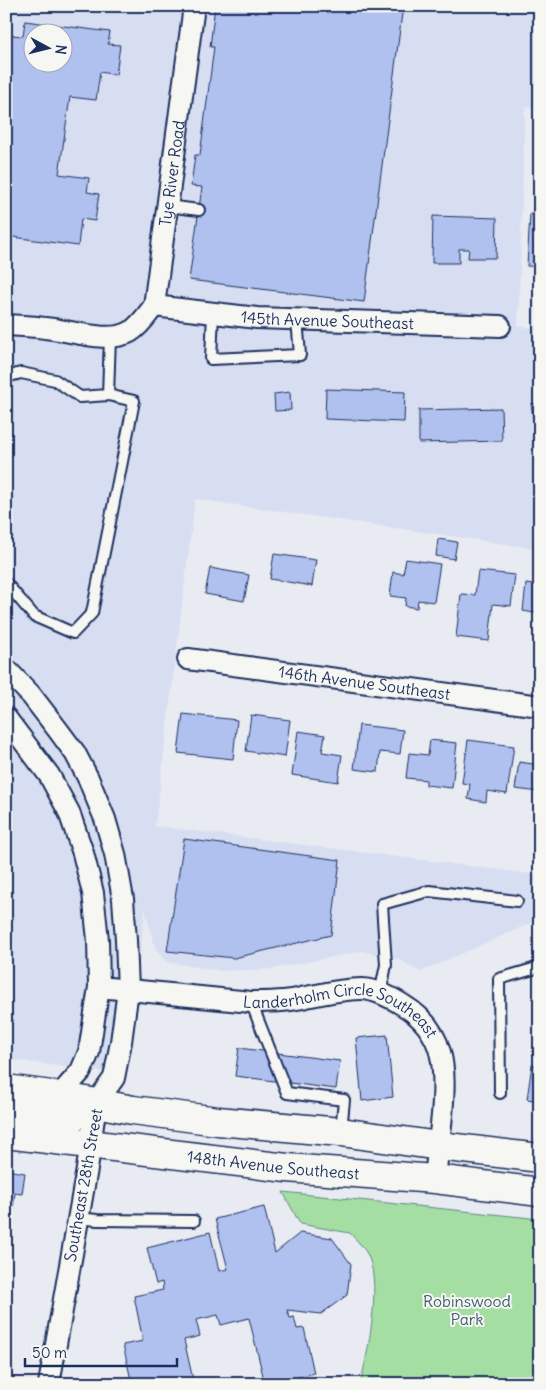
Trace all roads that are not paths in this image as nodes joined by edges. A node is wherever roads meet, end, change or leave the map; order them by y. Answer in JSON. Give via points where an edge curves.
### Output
{"nodes":[{"id":1,"x":194,"y":6,"type":"edge"},
{"id":2,"x":167,"y":206,"type":"junction"},
{"id":3,"x":199,"y":210,"type":"dead end"},
{"id":4,"x":154,"y":306,"type":"junction"},
{"id":5,"x":213,"y":312,"type":"junction"},
{"id":6,"x":297,"y":319,"type":"junction"},
{"id":7,"x":6,"y":325,"type":"edge"},
{"id":8,"x":500,"y":326,"type":"dead end"},
{"id":9,"x":110,"y":337,"type":"junction"},
{"id":10,"x":6,"y":377,"type":"edge"},
{"id":11,"x":108,"y":395,"type":"junction"},
{"id":12,"x":6,"y":583,"type":"edge"},
{"id":13,"x":188,"y":659,"type":"dead end"},
{"id":14,"x":6,"y":669,"type":"edge"},
{"id":15,"x":540,"y":706,"type":"edge"},
{"id":16,"x":6,"y":718,"type":"edge"},
{"id":17,"x":517,"y":901,"type":"dead end"},
{"id":18,"x":540,"y":967,"type":"edge"},
{"id":19,"x":99,"y":988,"type":"junction"},
{"id":20,"x":128,"y":990,"type":"junction"},
{"id":21,"x":380,"y":994,"type":"junction"},
{"id":22,"x":251,"y":1002,"type":"junction"},
{"id":23,"x":6,"y":1089,"type":"edge"},
{"id":24,"x":500,"y":1092,"type":"dead end"},
{"id":25,"x":59,"y":1096,"type":"junction"},
{"id":26,"x":96,"y":1103,"type":"junction"},
{"id":27,"x":6,"y":1114,"type":"edge"},
{"id":28,"x":341,"y":1132,"type":"junction"},
{"id":29,"x":6,"y":1134,"type":"edge"},
{"id":30,"x":90,"y":1145,"type":"junction"},
{"id":31,"x":439,"y":1146,"type":"junction"},
{"id":32,"x":540,"y":1158,"type":"edge"},
{"id":33,"x":435,"y":1179,"type":"junction"},
{"id":34,"x":540,"y":1192,"type":"edge"},
{"id":35,"x":78,"y":1218,"type":"junction"},
{"id":36,"x":194,"y":1221,"type":"dead end"},
{"id":37,"x":49,"y":1384,"type":"edge"}],
"edges":[{"from":1,"to":2,"type":"street","name":"Tye River Road"},
{"from":2,"to":3,"type":"lane"},
{"from":2,"to":4,"type":"street","name":"Tye River Road"},
{"from":4,"to":5,"type":"street","name":"145th Avenue Southeast"},
{"from":4,"to":9,"type":"street","via":[[132,331]]},
{"from":5,"to":6,"type":"street","name":"145th Avenue Southeast"},
{"from":5,"to":6,"type":"lane","via":[[211,359],[300,354]]},
{"from":6,"to":8,"type":"street","name":"145th Avenue Southeast"},
{"from":7,"to":9,"type":"street"},
{"from":9,"to":11,"type":"lane"},
{"from":10,"to":11,"type":"lane","via":[[21,373],[55,380],[80,397]]},
{"from":11,"to":12,"type":"lane","via":[[134,401],[92,613],[73,634],[34,616]]},
{"from":13,"to":15,"type":"street","name":"146th Avenue Southeast"},
{"from":14,"to":20,"type":"street","via":[[31,694],[75,753],[105,819],[124,899]]},
{"from":16,"to":19,"type":"street","via":[[49,776],[69,812],[83,852],[93,893]]},
{"from":17,"to":21,"type":"lane","via":[[429,891],[382,904],[386,965]]},
{"from":18,"to":24,"type":"lane","via":[[499,980]]},
{"from":19,"to":20,"type":"street","name":"Landerholm Circle Southeast"},
{"from":19,"to":25,"type":"street","via":[[89,1052],[81,1071]]},
{"from":20,"to":22,"type":"street","name":"Landerholm Circle Southeast"},
{"from":20,"to":26,"type":"street","name":"Southeast 28th Street","via":[[114,1078]]},
{"from":21,"to":22,"type":"street","name":"Landerholm Circle Southeast","via":[[364,989],[345,990],[294,1000]]},
{"from":21,"to":31,"type":"street","name":"Landerholm Circle Southeast","via":[[397,1000],[425,1021],[434,1034],[445,1074]]},
{"from":22,"to":28,"type":"lane","via":[[287,1092],[344,1100]]},
{"from":23,"to":25,"type":"main road"},
{"from":25,"to":26,"type":"main road"},
{"from":26,"to":27,"type":"main road","via":[[73,1117],[51,1119]]},
{"from":26,"to":28,"type":"main road","via":[[218,1121]]},
{"from":26,"to":30,"type":"street","name":"Southeast 28th Street"},
{"from":28,"to":31,"type":"main road"},
{"from":29,"to":30,"type":"main road","name":"148th Avenue Southeast"},
{"from":30,"to":33,"type":"main road","name":"148th Avenue Southeast","via":[[287,1168]]},
{"from":30,"to":35,"type":"street","name":"Southeast 28th Street"},
{"from":31,"to":32,"type":"main road"},
{"from":31,"to":33,"type":"street","name":"Landerholm Circle Southeast"},
{"from":33,"to":34,"type":"main road","name":"148th Avenue Southeast"},
{"from":35,"to":36,"type":"lane"},
{"from":35,"to":37,"type":"street","name":"Southeast 28th Street"}]}
